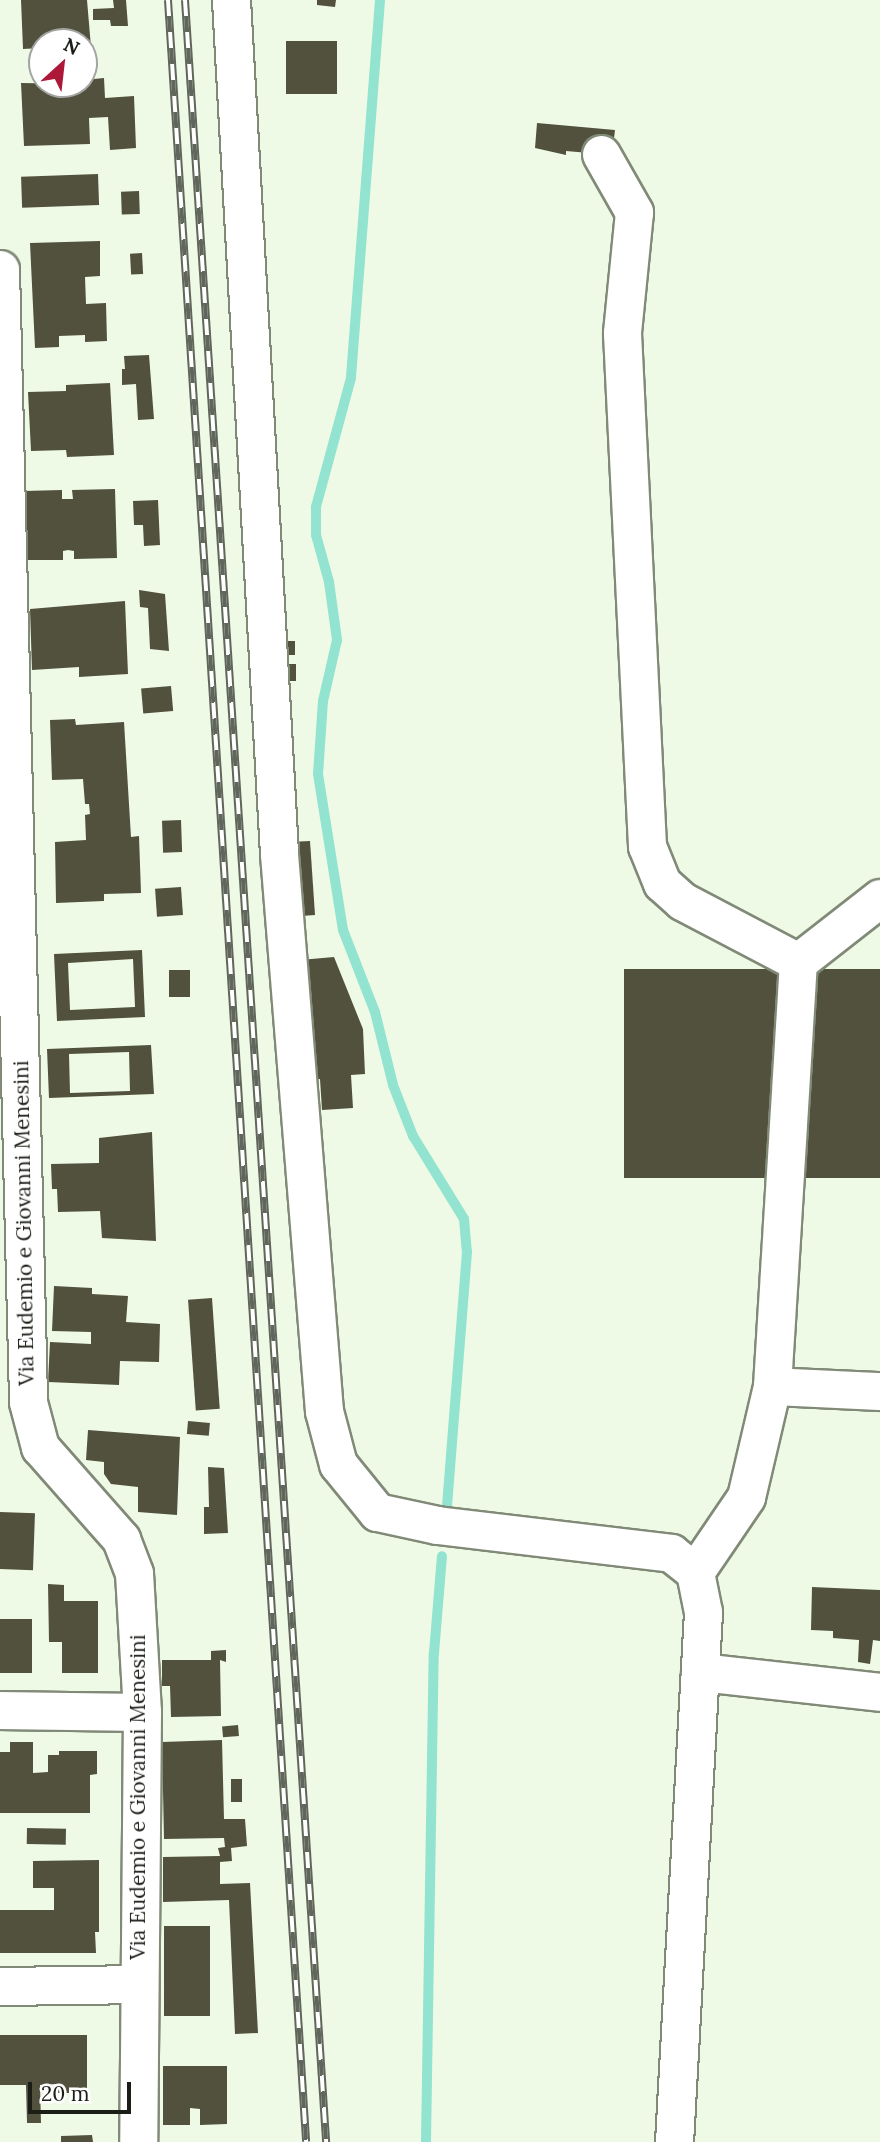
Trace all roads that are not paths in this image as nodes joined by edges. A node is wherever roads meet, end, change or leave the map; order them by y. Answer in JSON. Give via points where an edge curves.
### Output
{"nodes":[{"id":1,"x":231,"y":0,"type":"edge"},
{"id":2,"x":601,"y":154,"type":"dead end"},
{"id":3,"x":0,"y":269,"type":"edge"},
{"id":4,"x":6,"y":822,"type":"edge"},
{"id":5,"x":880,"y":898,"type":"edge"},
{"id":6,"x":798,"y":962,"type":"junction"},
{"id":7,"x":11,"y":1140,"type":"edge"},
{"id":8,"x":772,"y":1386,"type":"junction"},
{"id":9,"x":880,"y":1391,"type":"edge"},
{"id":10,"x":695,"y":1572,"type":"junction"},
{"id":11,"x":700,"y":1672,"type":"junction"},
{"id":12,"x":880,"y":1692,"type":"edge"},
{"id":13,"x":0,"y":1710,"type":"edge"},
{"id":14,"x":142,"y":1712,"type":"junction"},
{"id":15,"x":139,"y":1984,"type":"junction"},
{"id":16,"x":0,"y":1986,"type":"edge"},
{"id":17,"x":138,"y":2142,"type":"edge"},
{"id":18,"x":674,"y":2142,"type":"edge"}],
"edges":[{"from":1,"to":10,"type":"street","via":[[279,854],[324,1412],[332,1447],[346,1477],[377,1511],[438,1525],[671,1553]]},
{"from":2,"to":6,"type":"street","via":[[634,212],[622,333],[648,846],[662,883],[682,901]]},
{"from":3,"to":4,"type":"street","name":"Via Eudemio e Giovanni Menesini"},
{"from":4,"to":7,"type":"street","name":"Via Eudemio e Giovanni Menesini"},
{"from":5,"to":6,"type":"street"},
{"from":6,"to":8,"type":"street"},
{"from":7,"to":14,"type":"street","name":"Via Eudemio e Giovanni Menesini","via":[[29,1414],[44,1454],[108,1522],[131,1559]]},
{"from":8,"to":9,"type":"street"},
{"from":8,"to":10,"type":"street","via":[[746,1497]]},
{"from":10,"to":11,"type":"street","via":[[703,1612]]},
{"from":11,"to":12,"type":"street"},
{"from":11,"to":18,"type":"street"},
{"from":13,"to":14,"type":"street"},
{"from":14,"to":15,"type":"street","name":"Via Eudemio e Giovanni Menesini"},
{"from":15,"to":16,"type":"street"},
{"from":15,"to":17,"type":"street","name":"Via Eudemio e Giovanni Menesini"}]}
